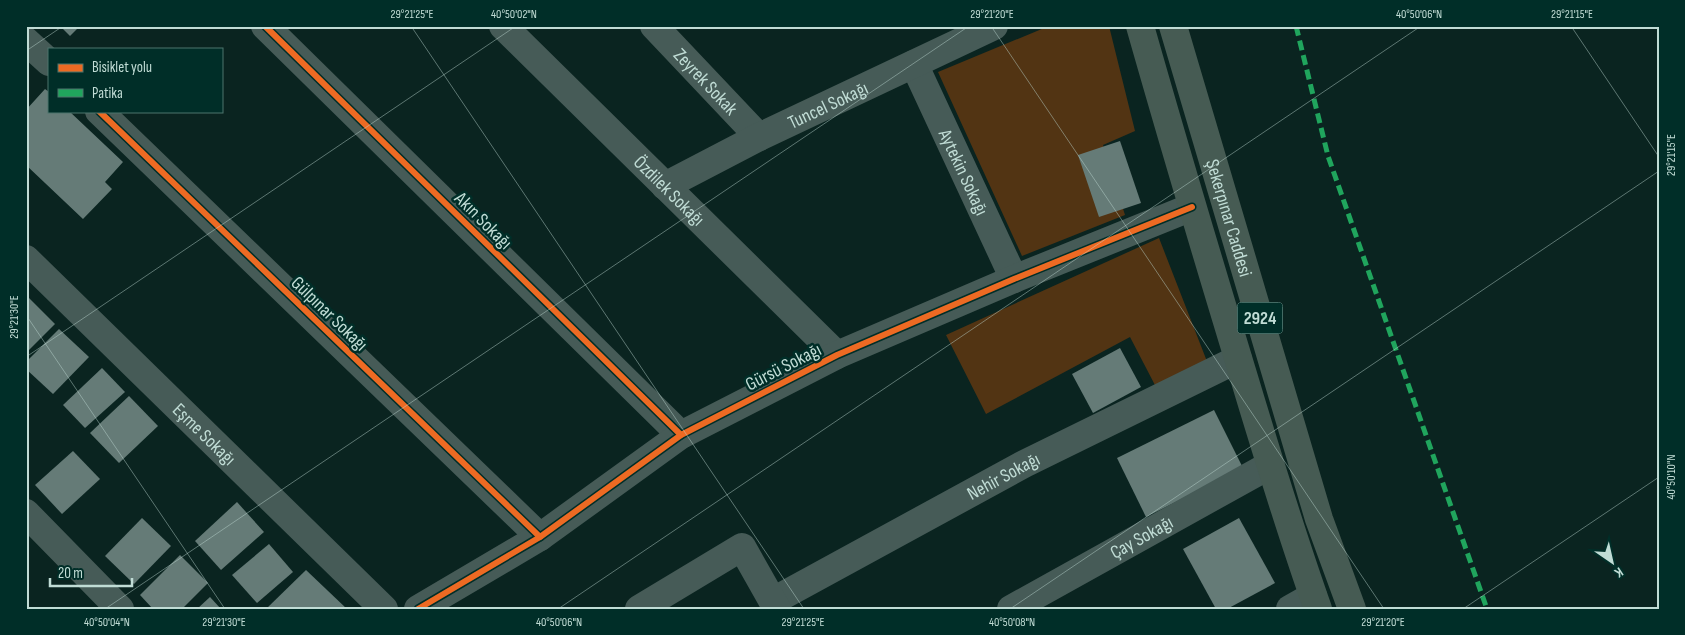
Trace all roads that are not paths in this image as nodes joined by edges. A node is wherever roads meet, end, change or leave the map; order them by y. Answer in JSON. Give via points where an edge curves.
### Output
{"nodes":[{"id":1,"x":265,"y":26,"type":"edge"},
{"id":2,"x":503,"y":26,"type":"edge"},
{"id":3,"x":654,"y":26,"type":"edge"},
{"id":4,"x":994,"y":26,"type":"edge"},
{"id":5,"x":1140,"y":26,"type":"edge"},
{"id":6,"x":1173,"y":26,"type":"edge"},
{"id":7,"x":26,"y":41,"type":"edge"},
{"id":8,"x":48,"y":61,"type":"edge"},
{"id":9,"x":914,"y":64,"type":"junction"},
{"id":10,"x":100,"y":112,"type":"edge"},
{"id":11,"x":759,"y":137,"type":"junction"},
{"id":12,"x":665,"y":186,"type":"junction"},
{"id":13,"x":1192,"y":208,"type":"junction"},
{"id":14,"x":26,"y":259,"type":"edge"},
{"id":15,"x":1014,"y":279,"type":"junction"},
{"id":16,"x":837,"y":355,"type":"junction"},
{"id":17,"x":1238,"y":359,"type":"junction"},
{"id":18,"x":681,"y":436,"type":"junction"},
{"id":19,"x":1270,"y":465,"type":"junction"},
{"id":20,"x":26,"y":513,"type":"edge"},
{"id":21,"x":540,"y":537,"type":"junction"},
{"id":22,"x":775,"y":605,"type":"edge"},
{"id":23,"x":1307,"y":605,"type":"edge"},
{"id":24,"x":120,"y":609,"type":"edge"},
{"id":25,"x":384,"y":609,"type":"edge"},
{"id":26,"x":418,"y":609,"type":"edge"},
{"id":27,"x":639,"y":609,"type":"edge"},
{"id":28,"x":1010,"y":609,"type":"edge"},
{"id":29,"x":1352,"y":609,"type":"edge"}],
"edges":[{"from":1,"to":18,"type":"street","name":"Akın Sokağı"},
{"from":2,"to":12,"type":"street","name":"Özdilek Sokağı"},
{"from":3,"to":11,"type":"street","name":"Zeyrek Sokak"},
{"from":4,"to":9,"type":"street","name":"Tuncel Sokağı"},
{"from":5,"to":13,"type":"main road","name":"Şekerpınar Caddesi","number":"2924"},
{"from":6,"to":29,"type":"main road","name":"Şekerpınar Caddesi","number":"2924","via":[[1319,519]]},
{"from":7,"to":8,"type":"street"},
{"from":9,"to":11,"type":"street","name":"Tuncel Sokağı"},
{"from":9,"to":15,"type":"street","name":"Aytekin Sokağı"},
{"from":10,"to":21,"type":"street","name":"Gülpınar Sokağı"},
{"from":11,"to":12,"type":"street","name":"Tuncel Sokağı"},
{"from":12,"to":16,"type":"street","name":"Özdilek Sokağı"},
{"from":13,"to":15,"type":"street","name":"Gürsü Sokağı"},
{"from":13,"to":17,"type":"main road","name":"Şekerpınar Caddesi","number":"2924"},
{"from":14,"to":25,"type":"street","name":"Eşme Sokağı"},
{"from":15,"to":16,"type":"street","name":"Gürsü Sokağı"},
{"from":16,"to":18,"type":"street","name":"Gürsü Sokağı"},
{"from":17,"to":19,"type":"main road","name":"Şekerpınar Caddesi","number":"2924"},
{"from":17,"to":22,"type":"street","name":"Nehir Sokağı","via":[[1024,464]]},
{"from":18,"to":21,"type":"street","name":"Gürsü Sokağı"},
{"from":19,"to":23,"type":"main road","name":"Şekerpınar Caddesi","number":"2924","via":[[1298,554]]},
{"from":19,"to":28,"type":"street","name":"Çay Sokağı"},
{"from":20,"to":24,"type":"street"},
{"from":21,"to":26,"type":"street","name":"Gürsü Sokağı"},
{"from":22,"to":27,"type":"street","via":[[742,547]]}]}
